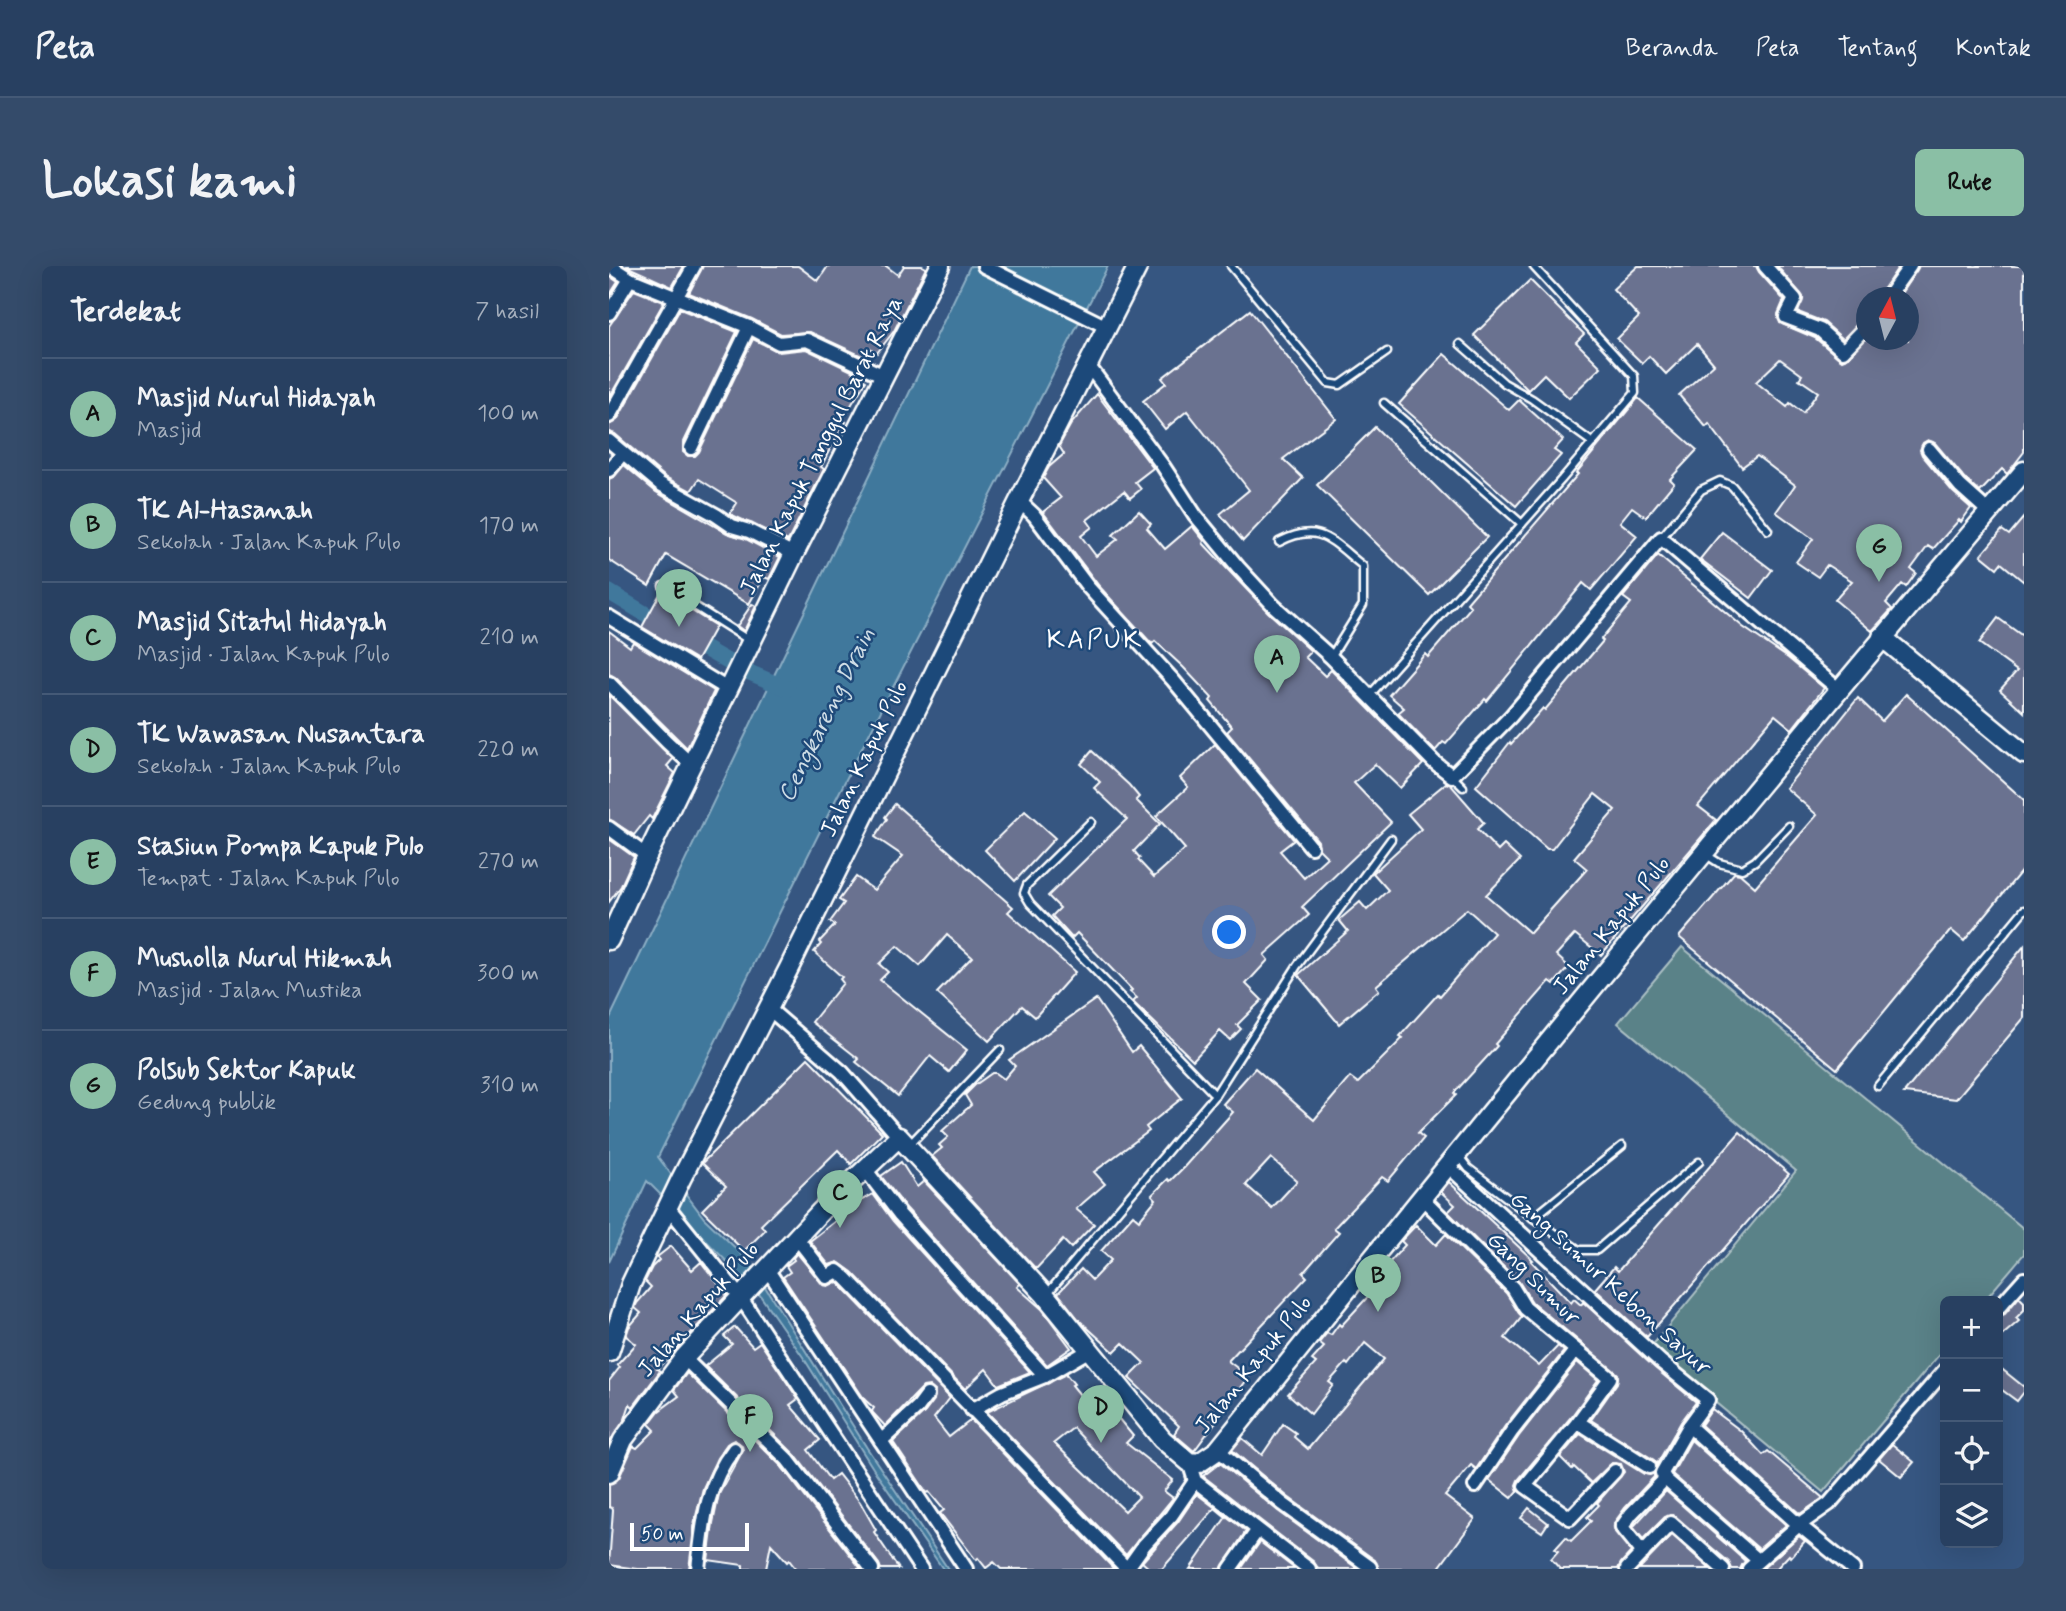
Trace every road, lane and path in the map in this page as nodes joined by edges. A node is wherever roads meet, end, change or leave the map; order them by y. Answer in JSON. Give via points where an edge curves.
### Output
{"nodes":[{"id":1,"x":610,"y":266,"type":"edge"},
{"id":2,"x":694,"y":266,"type":"edge"},
{"id":3,"x":940,"y":266,"type":"edge"},
{"id":4,"x":984,"y":266,"type":"edge"},
{"id":5,"x":1138,"y":266,"type":"edge"},
{"id":6,"x":1231,"y":266,"type":"edge"},
{"id":7,"x":1765,"y":266,"type":"edge"},
{"id":8,"x":1910,"y":266,"type":"edge"},
{"id":9,"x":1534,"y":267,"type":"edge"},
{"id":10,"x":630,"y":279,"type":"junction"},
{"id":11,"x":1895,"y":287,"type":"edge"},
{"id":12,"x":677,"y":299,"type":"junction"},
{"id":13,"x":609,"y":313,"type":"edge"},
{"id":14,"x":1099,"y":323,"type":"junction"},
{"id":15,"x":749,"y":327,"type":"junction"},
{"id":16,"x":1856,"y":337,"type":"edge"},
{"id":17,"x":1460,"y":344,"type":"dead end"},
{"id":18,"x":1387,"y":352,"type":"dead end"},
{"id":19,"x":1088,"y":365,"type":"junction"},
{"id":20,"x":884,"y":376,"type":"junction"},
{"id":21,"x":1384,"y":403,"type":"dead end"},
{"id":22,"x":609,"y":416,"type":"edge"},
{"id":23,"x":609,"y":441,"type":"edge"},
{"id":24,"x":1593,"y":443,"type":"junction"},
{"id":25,"x":691,"y":448,"type":"dead end"},
{"id":26,"x":1929,"y":449,"type":"dead end"},
{"id":27,"x":623,"y":453,"type":"junction"},
{"id":28,"x":609,"y":470,"type":"edge"},
{"id":29,"x":2024,"y":471,"type":"edge"},
{"id":30,"x":1019,"y":501,"type":"junction"},
{"id":31,"x":1989,"y":512,"type":"junction"},
{"id":32,"x":1522,"y":524,"type":"junction"},
{"id":33,"x":1768,"y":530,"type":"dead end"},
{"id":34,"x":1661,"y":538,"type":"junction"},
{"id":35,"x":1279,"y":542,"type":"dead end"},
{"id":36,"x":794,"y":554,"type":"junction"},
{"id":37,"x":663,"y":586,"type":"dead end"},
{"id":38,"x":609,"y":618,"type":"edge"},
{"id":39,"x":1882,"y":637,"type":"junction"},
{"id":40,"x":750,"y":645,"type":"junction"},
{"id":41,"x":1331,"y":657,"type":"junction"},
{"id":42,"x":609,"y":684,"type":"edge"},
{"id":43,"x":731,"y":685,"type":"junction"},
{"id":44,"x":1838,"y":689,"type":"junction"},
{"id":45,"x":1369,"y":696,"type":"junction"},
{"id":46,"x":2024,"y":754,"type":"edge"},
{"id":47,"x":691,"y":764,"type":"junction"},
{"id":48,"x":1452,"y":776,"type":"junction"},
{"id":49,"x":1463,"y":787,"type":"dead end"},
{"id":50,"x":1091,"y":822,"type":"dead end"},
{"id":51,"x":1789,"y":826,"type":"dead end"},
{"id":52,"x":609,"y":828,"type":"edge"},
{"id":53,"x":1391,"y":839,"type":"dead end"},
{"id":54,"x":1311,"y":847,"type":"dead end"},
{"id":55,"x":1703,"y":853,"type":"junction"},
{"id":56,"x":647,"y":856,"type":"junction"},
{"id":57,"x":2024,"y":910,"type":"edge"},
{"id":58,"x":609,"y":940,"type":"edge"},
{"id":59,"x":768,"y":1008,"type":"junction"},
{"id":60,"x":1000,"y":1050,"type":"dead end"},
{"id":61,"x":1878,"y":1086,"type":"dead end"},
{"id":62,"x":1215,"y":1096,"type":"junction"},
{"id":63,"x":903,"y":1142,"type":"junction"},
{"id":64,"x":1622,"y":1146,"type":"dead end"},
{"id":65,"x":1452,"y":1159,"type":"junction"},
{"id":66,"x":1699,"y":1162,"type":"dead end"},
{"id":67,"x":865,"y":1169,"type":"junction"},
{"id":68,"x":1421,"y":1197,"type":"junction"},
{"id":69,"x":669,"y":1206,"type":"junction"},
{"id":70,"x":1534,"y":1218,"type":"junction"},
{"id":71,"x":796,"y":1237,"type":"junction"},
{"id":72,"x":2024,"y":1279,"type":"edge"},
{"id":73,"x":755,"y":1282,"type":"junction"},
{"id":74,"x":1045,"y":1295,"type":"junction"},
{"id":75,"x":2003,"y":1302,"type":"edge"},
{"id":76,"x":1090,"y":1350,"type":"junction"},
{"id":77,"x":1575,"y":1351,"type":"junction"},
{"id":78,"x":609,"y":1352,"type":"edge"},
{"id":79,"x":684,"y":1358,"type":"junction"},
{"id":80,"x":1045,"y":1376,"type":"junction"},
{"id":81,"x":1940,"y":1376,"type":"edge"},
{"id":82,"x":927,"y":1395,"type":"dead end"},
{"id":83,"x":972,"y":1410,"type":"junction"},
{"id":84,"x":1579,"y":1422,"type":"junction"},
{"id":85,"x":1689,"y":1426,"type":"junction"},
{"id":86,"x":881,"y":1441,"type":"junction"},
{"id":87,"x":734,"y":1449,"type":"dead end"},
{"id":88,"x":1218,"y":1450,"type":"junction"},
{"id":89,"x":1189,"y":1462,"type":"junction"},
{"id":90,"x":1649,"y":1467,"type":"dead end"},
{"id":91,"x":1615,"y":1471,"type":"dead end"},
{"id":92,"x":609,"y":1474,"type":"edge"},
{"id":93,"x":1665,"y":1479,"type":"junction"},
{"id":94,"x":1195,"y":1481,"type":"junction"},
{"id":95,"x":1475,"y":1486,"type":"dead end"},
{"id":96,"x":1800,"y":1525,"type":"junction"},
{"id":97,"x":1257,"y":1531,"type":"junction"},
{"id":98,"x":1643,"y":1553,"type":"junction"},
{"id":99,"x":1754,"y":1564,"type":"edge"},
{"id":100,"x":1370,"y":1567,"type":"dead end"},
{"id":101,"x":698,"y":1569,"type":"edge"},
{"id":102,"x":872,"y":1569,"type":"edge"},
{"id":103,"x":922,"y":1569,"type":"edge"},
{"id":104,"x":966,"y":1569,"type":"edge"},
{"id":105,"x":1127,"y":1569,"type":"edge"},
{"id":106,"x":1230,"y":1569,"type":"edge"},
{"id":107,"x":1309,"y":1569,"type":"edge"},
{"id":108,"x":1627,"y":1569,"type":"edge"},
{"id":109,"x":1723,"y":1569,"type":"edge"},
{"id":110,"x":1853,"y":1569,"type":"edge"}],
"edges":[{"from":1,"to":10,"type":"street"},
{"from":2,"to":12,"type":"street"},
{"from":3,"to":20,"type":"street","name":"Jalan Kapuk Tanggul Barat Raya"},
{"from":4,"to":14,"type":"street"},
{"from":5,"to":14,"type":"street","name":"Jalan Kapuk Pulo"},
{"from":6,"to":18,"type":"lane","via":[[1328,383],[1340,386]]},
{"from":7,"to":16,"type":"street","via":[[1795,299],[1786,317],[1820,330],[1843,351]]},
{"from":8,"to":11,"type":"street"},
{"from":9,"to":24,"type":"lane","via":[[1634,376],[1635,393]]},
{"from":10,"to":12,"type":"street"},
{"from":10,"to":13,"type":"street"},
{"from":12,"to":15,"type":"street"},
{"from":12,"to":22,"type":"street"},
{"from":14,"to":19,"type":"street","name":"Jalan Kapuk Pulo"},
{"from":15,"to":20,"type":"street","via":[[779,343],[807,340]]},
{"from":15,"to":25,"type":"street"},
{"from":17,"to":24,"type":"lane","via":[[1504,383]]},
{"from":19,"to":30,"type":"street","name":"Jalan Kapuk Pulo"},
{"from":19,"to":41,"type":"street","via":[[1195,515],[1274,606]]},
{"from":20,"to":36,"type":"street","name":"Jalan Kapuk Tanggul Barat Raya"},
{"from":21,"to":32,"type":"lane"},
{"from":23,"to":27,"type":"street"},
{"from":24,"to":32,"type":"lane"},
{"from":26,"to":31,"type":"street"},
{"from":27,"to":28,"type":"street"},
{"from":27,"to":36,"type":"street","via":[[660,484],[732,526]]},
{"from":29,"to":31,"type":"street","name":"Jalan Kapuk Pulo"},
{"from":30,"to":54,"type":"street"},
{"from":30,"to":59,"type":"street","name":"Jalan Kapuk Pulo"},
{"from":31,"to":39,"type":"street","name":"Jalan Kapuk Pulo"},
{"from":32,"to":45,"type":"lane"},
{"from":33,"to":34,"type":"lane","via":[[1732,486],[1720,481],[1701,490]]},
{"from":34,"to":44,"type":"street"},
{"from":34,"to":48,"type":"street","via":[[1511,716]]},
{"from":35,"to":41,"type":"lane","via":[[1296,533],[1319,533],[1363,566],[1363,605]]},
{"from":36,"to":40,"type":"street","name":"Jalan Kapuk Tanggul Barat Raya"},
{"from":37,"to":40,"type":"lane"},
{"from":38,"to":43,"type":"street"},
{"from":39,"to":44,"type":"street","name":"Jalan Kapuk Pulo"},
{"from":39,"to":46,"type":"street"},
{"from":40,"to":43,"type":"street"},
{"from":41,"to":45,"type":"street"},
{"from":42,"to":47,"type":"street"},
{"from":43,"to":47,"type":"street"},
{"from":44,"to":55,"type":"street","name":"Jalan Kapuk Pulo"},
{"from":45,"to":48,"type":"street"},
{"from":47,"to":56,"type":"street"},
{"from":48,"to":49,"type":"lane"},
{"from":50,"to":62,"type":"lane","via":[[1024,893]]},
{"from":51,"to":55,"type":"lane","via":[[1755,862],[1742,869]]},
{"from":52,"to":56,"type":"street"},
{"from":53,"to":62,"type":"lane","via":[[1297,966]]},
{"from":55,"to":65,"type":"street","name":"Jalan Kapuk Pulo"},
{"from":56,"to":58,"type":"street"},
{"from":57,"to":61,"type":"lane"},
{"from":59,"to":63,"type":"street","via":[[842,1072]]},
{"from":59,"to":69,"type":"street","name":"Jalan Kapuk Pulo"},
{"from":60,"to":63,"type":"lane"},
{"from":62,"to":74,"type":"lane"},
{"from":63,"to":67,"type":"street","name":"Jalan Kapuk Pulo"},
{"from":63,"to":74,"type":"street","name":"Jalan Kapuk Pulo"},
{"from":64,"to":70,"type":"lane"},
{"from":65,"to":68,"type":"street","name":"Jalan Kapuk Pulo"},
{"from":65,"to":70,"type":"lane"},
{"from":65,"to":85,"type":"street","name":"Gang Sumur Kebon Sayur","via":[[1661,1362],[1708,1400]]},
{"from":66,"to":70,"type":"lane","via":[[1597,1250],[1579,1251]]},
{"from":67,"to":71,"type":"street","name":"Jalan Kapuk Pulo"},
{"from":67,"to":80,"type":"street","via":[[900,1215]]},
{"from":68,"to":77,"type":"street","name":"Gang Sumur","via":[[1513,1288],[1525,1308]]},
{"from":68,"to":88,"type":"street","name":"Jalan Kapuk Pulo"},
{"from":69,"to":73,"type":"street"},
{"from":69,"to":78,"type":"street","name":"Jalan Kapuk Pulo","via":[[631,1284]]},
{"from":71,"to":73,"type":"street","name":"Jalan Kapuk Pulo"},
{"from":71,"to":83,"type":"street","via":[[827,1278],[837,1270]]},
{"from":72,"to":75,"type":"street"},
{"from":73,"to":79,"type":"street","name":"Jalan Kapuk Pulo"},
{"from":73,"to":86,"type":"street"},
{"from":73,"to":103,"type":"street"},
{"from":74,"to":76,"type":"street","name":"Jalan Kapuk Pulo"},
{"from":76,"to":80,"type":"street"},
{"from":76,"to":89,"type":"street","name":"Jalan Kapuk Pulo","via":[[1162,1440]]},
{"from":77,"to":84,"type":"street","name":"Gang Sumur","via":[[1610,1378]]},
{"from":77,"to":95,"type":"street"},
{"from":79,"to":92,"type":"street","name":"Jalan Kapuk Pulo","via":[[623,1440]]},
{"from":79,"to":102,"type":"street","via":[[788,1460]]},
{"from":80,"to":83,"type":"street"},
{"from":81,"to":96,"type":"street","via":[[1829,1504]]},
{"from":82,"to":86,"type":"street"},
{"from":83,"to":105,"type":"street"},
{"from":84,"to":90,"type":"street"},
{"from":84,"to":91,"type":"street","name":"Gang Sumur","via":[[1525,1486],[1570,1518]]},
{"from":85,"to":93,"type":"street","via":[[1662,1473]]},
{"from":85,"to":96,"type":"street"},
{"from":86,"to":104,"type":"street"},
{"from":87,"to":101,"type":"street","via":[[721,1466],[705,1506]]},
{"from":88,"to":89,"type":"street","name":"Jalan Kapuk Pulo","via":[[1199,1463]]},
{"from":88,"to":100,"type":"street"},
{"from":89,"to":94,"type":"street"},
{"from":93,"to":98,"type":"street","via":[[1622,1527]]},
{"from":93,"to":99,"type":"street"},
{"from":94,"to":97,"type":"street"},
{"from":94,"to":105,"type":"street"},
{"from":96,"to":99,"type":"street"},
{"from":96,"to":110,"type":"street"},
{"from":97,"to":106,"type":"street"},
{"from":97,"to":107,"type":"street"},
{"from":98,"to":108,"type":"street"},
{"from":98,"to":109,"type":"street","via":[[1671,1523]]}]}
